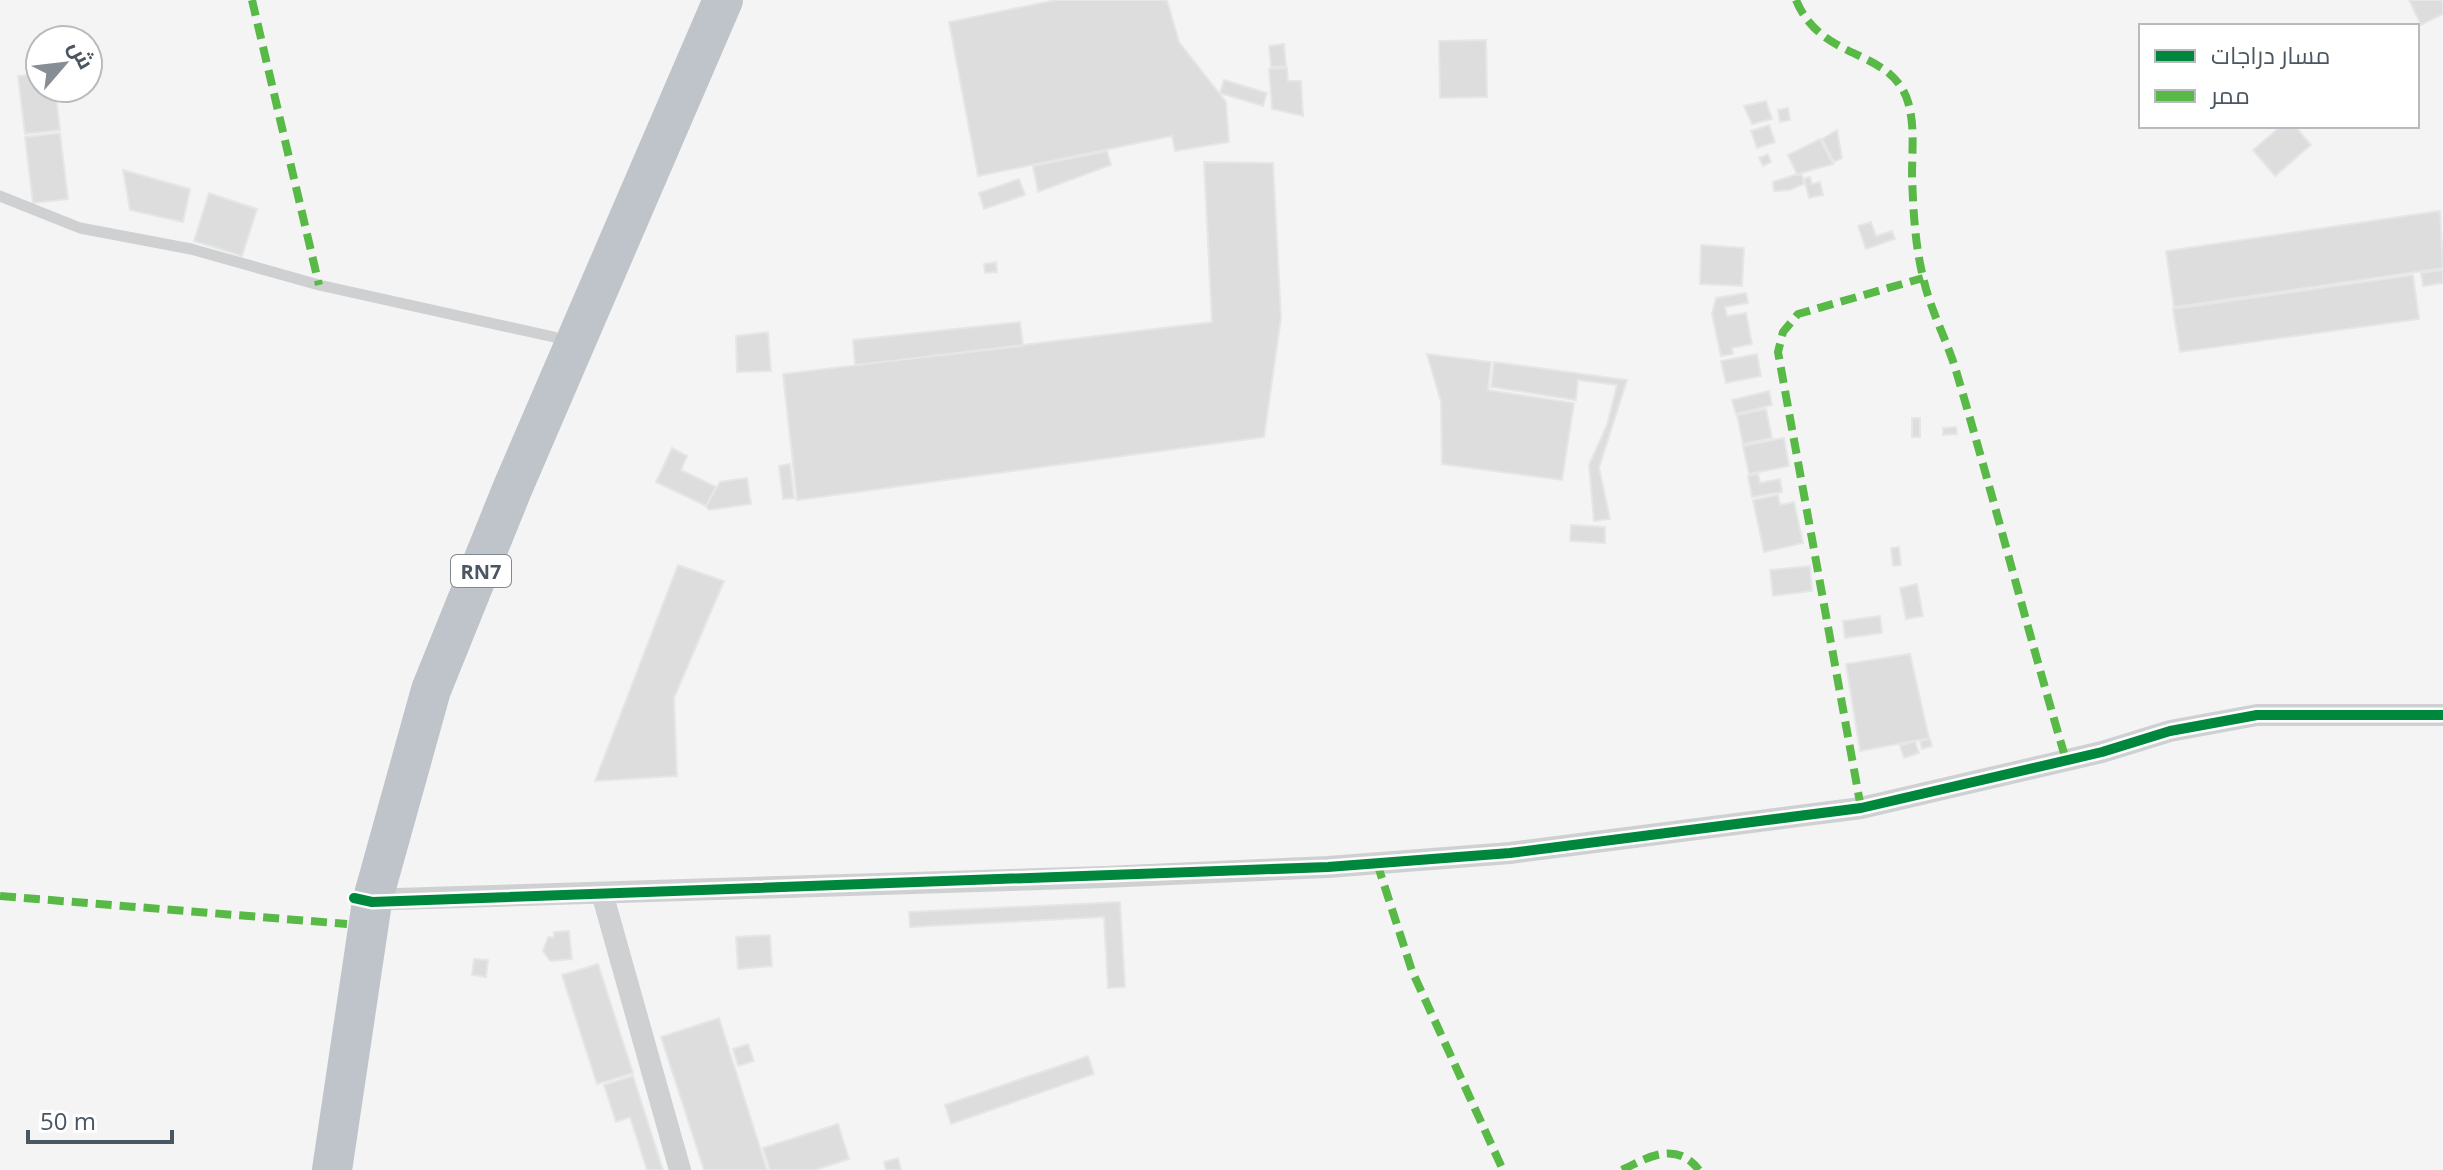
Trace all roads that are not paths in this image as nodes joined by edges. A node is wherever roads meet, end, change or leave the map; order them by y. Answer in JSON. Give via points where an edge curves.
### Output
{"nodes":[{"id":1,"x":699,"y":0,"type":"edge"},
{"id":2,"x":723,"y":0,"type":"edge"},
{"id":3,"x":0,"y":196,"type":"edge"},
{"id":4,"x":554,"y":337,"type":"junction"},
{"id":5,"x":2443,"y":715,"type":"edge"},
{"id":6,"x":602,"y":893,"type":"junction"},
{"id":7,"x":363,"y":900,"type":"junction"},
{"id":8,"x":332,"y":1168,"type":"edge"},
{"id":9,"x":680,"y":1170,"type":"edge"}],
"edges":[{"from":1,"to":4,"type":"highway","number":"RN7"},
{"from":2,"to":7,"type":"highway","number":"RN7","via":[[431,690]]},
{"from":3,"to":4,"type":"lane","via":[[80,228],[191,249],[319,285]]},
{"from":4,"to":7,"type":"highway","number":"RN7","via":[[438,602],[411,684]]},
{"from":5,"to":6,"type":"street","via":[[2257,715],[2170,731],[1861,808],[1510,853],[1328,867]]},
{"from":6,"to":7,"type":"street"},
{"from":6,"to":9,"type":"street"},
{"from":7,"to":8,"type":"highway","number":"RN7"}]}
